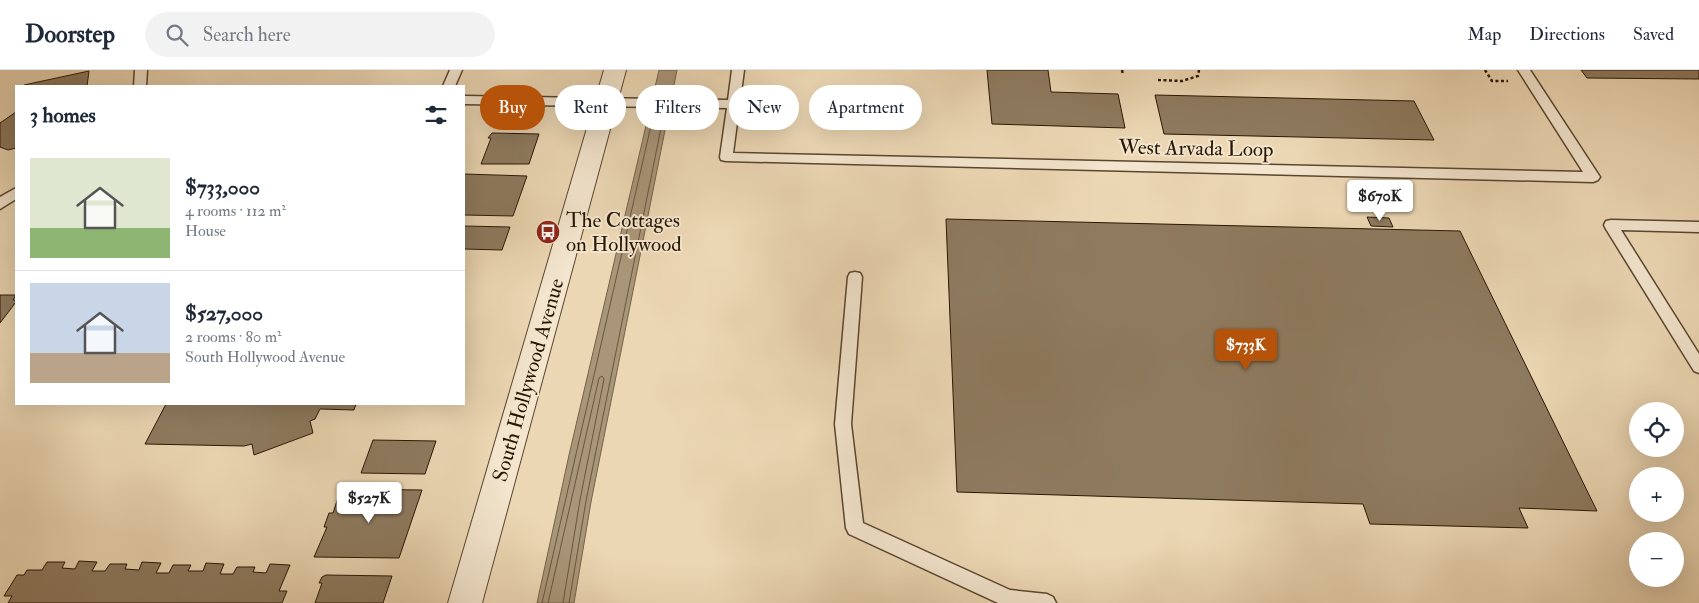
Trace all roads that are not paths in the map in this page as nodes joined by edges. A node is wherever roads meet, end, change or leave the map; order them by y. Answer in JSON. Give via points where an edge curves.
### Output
{"nodes":[{"id":1,"x":141,"y":70,"type":"edge"},
{"id":2,"x":456,"y":70,"type":"edge"},
{"id":3,"x":615,"y":70,"type":"edge"},
{"id":4,"x":738,"y":70,"type":"edge"},
{"id":5,"x":1524,"y":70,"type":"edge"},
{"id":6,"x":140,"y":85,"type":"edge"},
{"id":7,"x":449,"y":85,"type":"edge"},
{"id":8,"x":611,"y":85,"type":"edge"},
{"id":9,"x":736,"y":85,"type":"edge"},
{"id":10,"x":465,"y":100,"type":"edge"},
{"id":11,"x":555,"y":101,"type":"edge"},
{"id":12,"x":626,"y":102,"type":"edge"},
{"id":13,"x":729,"y":104,"type":"edge"},
{"id":14,"x":598,"y":130,"type":"edge"},
{"id":15,"x":730,"y":130,"type":"edge"},
{"id":16,"x":15,"y":194,"type":"edge"},
{"id":17,"x":0,"y":204,"type":"edge"},
{"id":18,"x":1699,"y":227,"type":"edge"},
{"id":19,"x":855,"y":277,"type":"dead end"},
{"id":20,"x":1699,"y":367,"type":"edge"},
{"id":21,"x":465,"y":603,"type":"edge"},
{"id":22,"x":1047,"y":603,"type":"edge"}],
"edges":[{"from":1,"to":6,"type":"lane"},
{"from":2,"to":7,"type":"lane"},
{"from":3,"to":8,"type":"street","name":"South Hollywood Avenue"},
{"from":4,"to":9,"type":"lane","name":"West Arvada Loop"},
{"from":5,"to":15,"type":"lane","name":"West Arvada Loop","via":[[1592,177],[726,157]]},
{"from":10,"to":11,"type":"lane"},
{"from":12,"to":13,"type":"lane"},
{"from":14,"to":21,"type":"street","name":"South Hollywood Avenue"},
{"from":16,"to":17,"type":"lane"},
{"from":18,"to":20,"type":"lane","via":[[1611,226]]},
{"from":19,"to":22,"type":"lane","via":[[844,424],[855,528],[1009,600]]}]}
